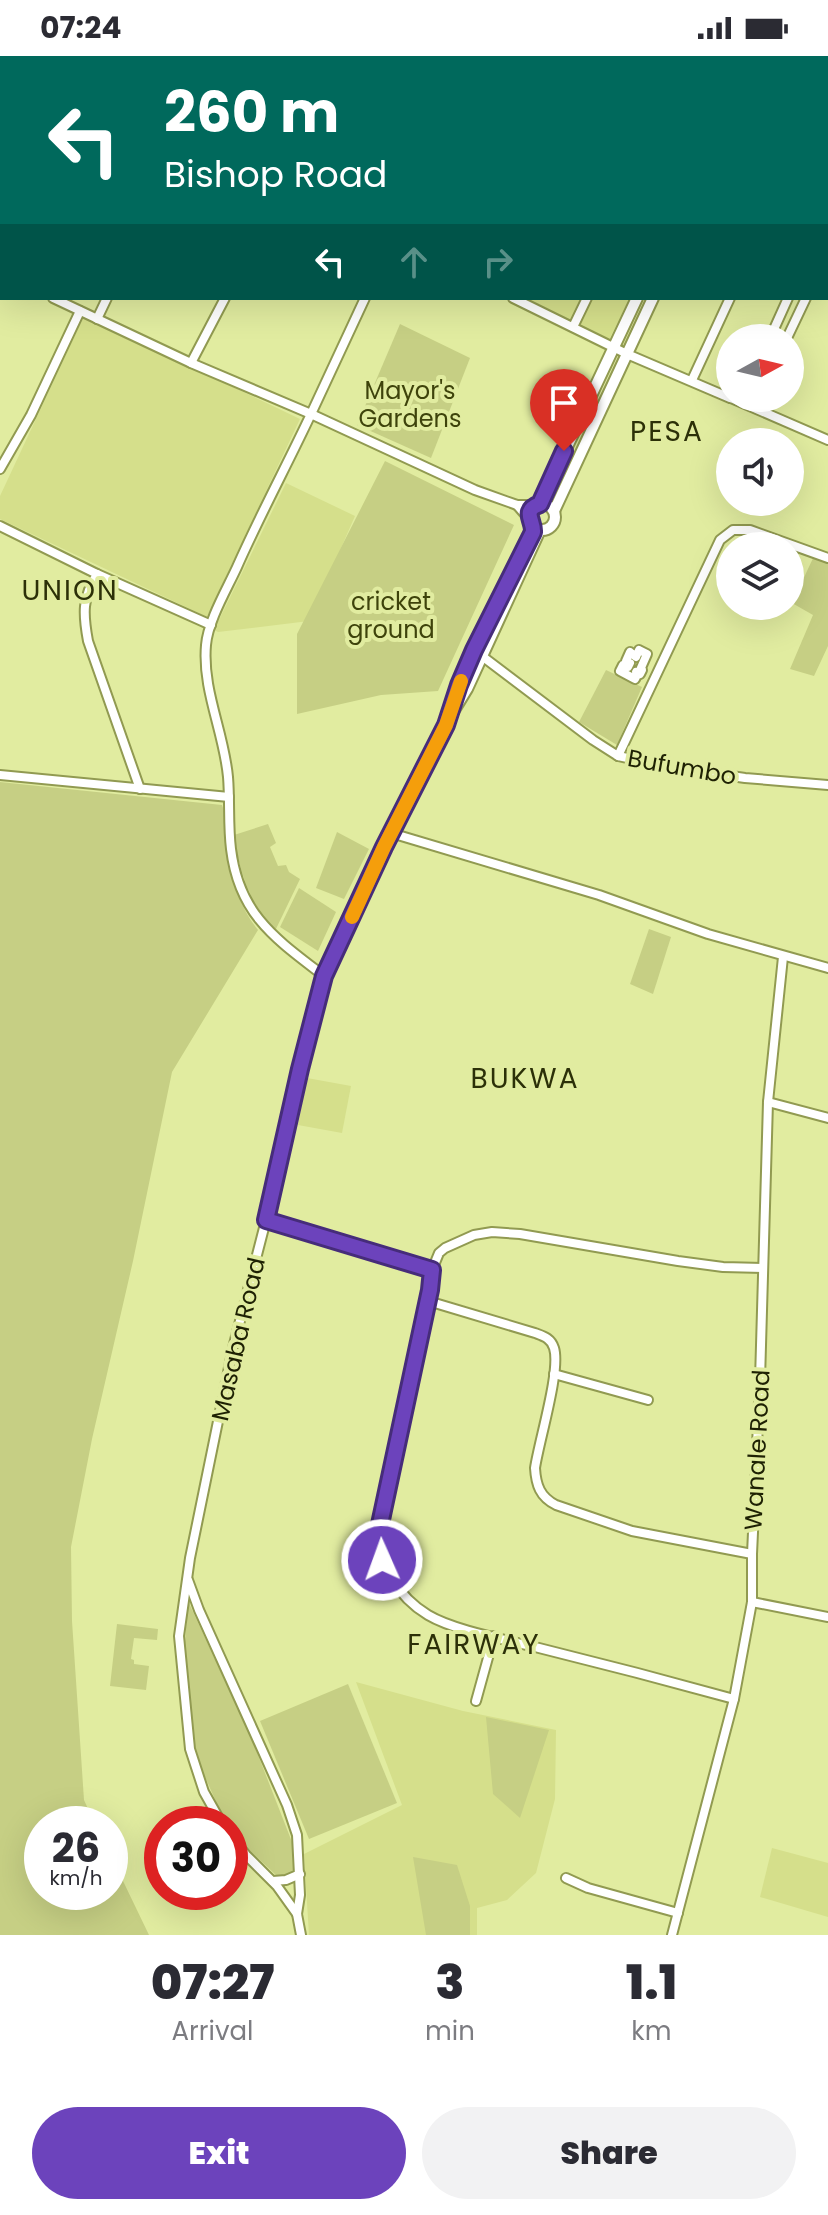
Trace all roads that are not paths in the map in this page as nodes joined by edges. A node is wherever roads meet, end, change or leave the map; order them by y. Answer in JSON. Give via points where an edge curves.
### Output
{"nodes":[{"id":1,"x":57,"y":300,"type":"edge"},
{"id":2,"x":106,"y":300,"type":"edge"},
{"id":3,"x":224,"y":300,"type":"edge"},
{"id":4,"x":364,"y":300,"type":"edge"},
{"id":5,"x":524,"y":300,"type":"edge"},
{"id":6,"x":586,"y":300,"type":"edge"},
{"id":7,"x":636,"y":300,"type":"edge"},
{"id":8,"x":652,"y":300,"type":"edge"},
{"id":9,"x":729,"y":300,"type":"edge"},
{"id":10,"x":787,"y":300,"type":"edge"},
{"id":11,"x":805,"y":300,"type":"edge"},
{"id":12,"x":80,"y":311,"type":"junction"},
{"id":13,"x":97,"y":319,"type":"junction"},
{"id":14,"x":776,"y":324,"type":"edge"},
{"id":15,"x":794,"y":324,"type":"edge"},
{"id":16,"x":573,"y":327,"type":"junction"},
{"id":17,"x":613,"y":346,"type":"junction"},
{"id":18,"x":627,"y":354,"type":"junction"},
{"id":19,"x":191,"y":363,"type":"junction"},
{"id":20,"x":692,"y":380,"type":"junction"},
{"id":21,"x":716,"y":391,"type":"edge"},
{"id":22,"x":764,"y":412,"type":"edge"},
{"id":23,"x":311,"y":414,"type":"junction"},
{"id":24,"x":828,"y":440,"type":"edge"},
{"id":25,"x":0,"y":469,"type":"edge"},
{"id":26,"x":517,"y":505,"type":"junction"},
{"id":27,"x":538,"y":505,"type":"junction"},
{"id":28,"x":554,"y":511,"type":"junction"},
{"id":29,"x":534,"y":525,"type":"junction"},
{"id":30,"x":0,"y":526,"type":"edge"},
{"id":31,"x":828,"y":558,"type":"edge"},
{"id":32,"x":97,"y":574,"type":"junction"},
{"id":33,"x":211,"y":625,"type":"junction"},
{"id":34,"x":474,"y":650,"type":"junction"},
{"id":35,"x":484,"y":656,"type":"junction"},
{"id":36,"x":620,"y":671,"type":"joint"},
{"id":37,"x":446,"y":725,"type":"junction"},
{"id":38,"x":618,"y":756,"type":"junction"},
{"id":39,"x":0,"y":775,"type":"edge"},
{"id":40,"x":828,"y":785,"type":"edge"},
{"id":41,"x":140,"y":789,"type":"junction"},
{"id":42,"x":229,"y":797,"type":"junction"},
{"id":43,"x":391,"y":833,"type":"junction"},
{"id":44,"x":783,"y":957,"type":"junction"},
{"id":45,"x":828,"y":968,"type":"edge"},
{"id":46,"x":324,"y":976,"type":"junction"},
{"id":47,"x":768,"y":1102,"type":"junction"},
{"id":48,"x":828,"y":1118,"type":"edge"},
{"id":49,"x":266,"y":1220,"type":"junction"},
{"id":50,"x":763,"y":1268,"type":"junction"},
{"id":51,"x":432,"y":1270,"type":"junction"},
{"id":52,"x":428,"y":1301,"type":"junction"},
{"id":53,"x":554,"y":1374,"type":"junction"},
{"id":54,"x":648,"y":1400,"type":"dead end"},
{"id":55,"x":752,"y":1554,"type":"junction"},
{"id":56,"x":188,"y":1580,"type":"junction"},
{"id":57,"x":752,"y":1602,"type":"junction"},
{"id":58,"x":828,"y":1617,"type":"edge"},
{"id":59,"x":494,"y":1636,"type":"junction"},
{"id":60,"x":734,"y":1699,"type":"junction"},
{"id":61,"x":476,"y":1701,"type":"dead end"},
{"id":62,"x":212,"y":1806,"type":"edge"},
{"id":63,"x":248,"y":1857,"type":"edge"},
{"id":64,"x":300,"y":1874,"type":"junction"},
{"id":65,"x":566,"y":1878,"type":"dead end"},
{"id":66,"x":273,"y":1881,"type":"junction"},
{"id":67,"x":678,"y":1913,"type":"junction"},
{"id":68,"x":297,"y":1914,"type":"junction"},
{"id":69,"x":301,"y":1935,"type":"edge"},
{"id":70,"x":672,"y":1935,"type":"edge"}],
"edges":[{"from":1,"to":12,"type":"street"},
{"from":2,"to":13,"type":"street"},
{"from":3,"to":19,"type":"street"},
{"from":4,"to":23,"type":"street"},
{"from":5,"to":16,"type":"street"},
{"from":6,"to":16,"type":"street"},
{"from":7,"to":17,"type":"main road"},
{"from":8,"to":18,"type":"main road"},
{"from":9,"to":20,"type":"street"},
{"from":10,"to":14,"type":"street"},
{"from":11,"to":15,"type":"street"},
{"from":12,"to":13,"type":"street"},
{"from":12,"to":25,"type":"street"},
{"from":13,"to":19,"type":"street"},
{"from":16,"to":17,"type":"street"},
{"from":17,"to":18,"type":"street"},
{"from":17,"to":27,"type":"main road"},
{"from":18,"to":20,"type":"street"},
{"from":18,"to":28,"type":"main road"},
{"from":19,"to":23,"type":"street"},
{"from":20,"to":21,"type":"street"},
{"from":22,"to":24,"type":"street"},
{"from":23,"to":26,"type":"street"},
{"from":23,"to":33,"type":"street"},
{"from":26,"to":27,"type":"street"},
{"from":26,"to":29,"type":"street"},
{"from":27,"to":28,"type":"main road"},
{"from":27,"to":29,"type":"main road","via":[[529,514]]},
{"from":28,"to":29,"type":"main road","via":[[548,529]]},
{"from":29,"to":34,"type":"street"},
{"from":29,"to":35,"type":"street","name":"Masaba Road"},
{"from":30,"to":32,"type":"street"},
{"from":31,"to":38,"type":"street","via":[[750,530],[733,530],[720,540]]},
{"from":32,"to":33,"type":"street"},
{"from":32,"to":41,"type":"street","via":[[87,590],[88,641]]},
{"from":33,"to":42,"type":"street","via":[[205,670],[226,757]]},
{"from":34,"to":35,"type":"street","name":"Bufumbo"},
{"from":34,"to":37,"type":"street"},
{"from":35,"to":37,"type":"street","name":"Masaba Road"},
{"from":35,"to":38,"type":"street","name":"Bufumbo"},
{"from":36,"to":36,"type":"street","via":[[623,665],[628,667],[630,652],[636,657],[639,650],[647,654],[635,679]]},
{"from":37,"to":43,"type":"street","name":"Masaba Road"},
{"from":38,"to":40,"type":"street","name":"Bufumbo","via":[[745,778]]},
{"from":39,"to":41,"type":"street"},
{"from":41,"to":42,"type":"street"},
{"from":42,"to":46,"type":"street","via":[[233,861],[251,911],[280,943]]},
{"from":43,"to":44,"type":"street"},
{"from":43,"to":46,"type":"street","name":"Masaba Road"},
{"from":44,"to":45,"type":"street"},
{"from":44,"to":47,"type":"street","name":"Wanale Road"},
{"from":46,"to":49,"type":"street","name":"Masaba Road"},
{"from":47,"to":48,"type":"street"},
{"from":47,"to":50,"type":"street","name":"Wanale Road"},
{"from":49,"to":51,"type":"street"},
{"from":49,"to":56,"type":"street","name":"Masaba Road","via":[[233,1348]]},
{"from":50,"to":51,"type":"street","via":[[723,1267],[492,1232],[445,1248]]},
{"from":50,"to":55,"type":"street","name":"Wanale Road"},
{"from":51,"to":52,"type":"street"},
{"from":52,"to":53,"type":"street","via":[[548,1338]]},
{"from":52,"to":59,"type":"street","via":[[378,1547],[395,1584],[411,1603],[429,1616]]},
{"from":53,"to":54,"type":"street"},
{"from":53,"to":55,"type":"street","via":[[535,1468],[545,1499],[632,1531]]},
{"from":55,"to":57,"type":"street","name":"Wanale Road"},
{"from":56,"to":62,"type":"street","name":"Masaba Road","via":[[179,1636],[190,1749]]},
{"from":56,"to":64,"type":"street","via":[[287,1805],[297,1835]]},
{"from":57,"to":58,"type":"street"},
{"from":57,"to":60,"type":"street","name":"Wanale Road"},
{"from":59,"to":60,"type":"street"},
{"from":59,"to":61,"type":"street"},
{"from":60,"to":67,"type":"street","name":"Wanale Road"},
{"from":63,"to":66,"type":"street"},
{"from":64,"to":66,"type":"street"},
{"from":64,"to":68,"type":"street"},
{"from":65,"to":67,"type":"street"},
{"from":66,"to":68,"type":"street"},
{"from":67,"to":70,"type":"street","name":"Wanale Road"},
{"from":68,"to":69,"type":"street"}]}
